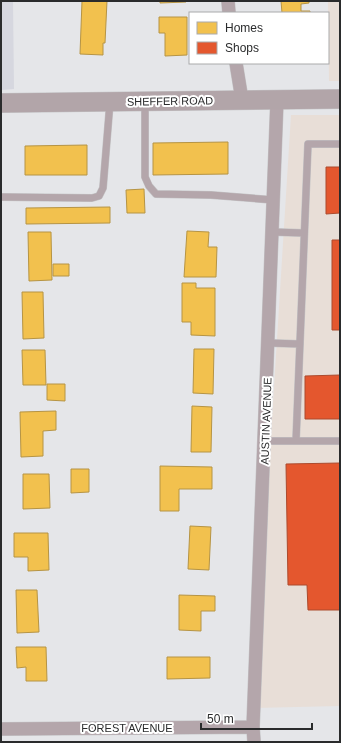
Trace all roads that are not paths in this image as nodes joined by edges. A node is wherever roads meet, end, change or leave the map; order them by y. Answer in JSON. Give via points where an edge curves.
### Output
{"nodes":[{"id":1,"x":228,"y":1,"type":"edge"},
{"id":2,"x":230,"y":12,"type":"edge"},
{"id":3,"x":236,"y":64,"type":"edge"},
{"id":4,"x":340,"y":99,"type":"edge"},
{"id":5,"x":242,"y":100,"type":"junction"},
{"id":6,"x":278,"y":100,"type":"junction"},
{"id":7,"x":145,"y":101,"type":"junction"},
{"id":8,"x":110,"y":102,"type":"junction"},
{"id":9,"x":1,"y":103,"type":"edge"},
{"id":10,"x":340,"y":144,"type":"edge"},
{"id":11,"x":1,"y":197,"type":"edge"},
{"id":12,"x":274,"y":200,"type":"junction"},
{"id":13,"x":273,"y":232,"type":"junction"},
{"id":14,"x":304,"y":233,"type":"junction"},
{"id":15,"x":269,"y":343,"type":"junction"},
{"id":16,"x":300,"y":344,"type":"junction"},
{"id":17,"x":265,"y":441,"type":"junction"},
{"id":18,"x":296,"y":441,"type":"junction"},
{"id":19,"x":340,"y":441,"type":"edge"},
{"id":20,"x":253,"y":727,"type":"junction"},
{"id":21,"x":1,"y":729,"type":"edge"},
{"id":22,"x":254,"y":742,"type":"edge"}],
"edges":[{"from":1,"to":2,"type":"street"},
{"from":3,"to":5,"type":"street"},
{"from":4,"to":6,"type":"street","name":"SHEFFER ROAD"},
{"from":5,"to":6,"type":"street","name":"SHEFFER ROAD"},
{"from":5,"to":7,"type":"street","name":"SHEFFER ROAD"},
{"from":6,"to":12,"type":"street","name":"AUSTIN AVENUE"},
{"from":7,"to":8,"type":"street","name":"SHEFFER ROAD"},
{"from":7,"to":12,"type":"lane","via":[[145,177],[156,194]]},
{"from":8,"to":9,"type":"street","name":"SHEFFER ROAD"},
{"from":8,"to":11,"type":"lane","via":[[103,188],[99,196]]},
{"from":10,"to":14,"type":"lane","via":[[308,144]]},
{"from":12,"to":13,"type":"street","name":"AUSTIN AVENUE"},
{"from":13,"to":14,"type":"lane"},
{"from":13,"to":15,"type":"street","name":"AUSTIN AVENUE"},
{"from":14,"to":16,"type":"lane"},
{"from":15,"to":16,"type":"lane"},
{"from":15,"to":17,"type":"street","name":"AUSTIN AVENUE"},
{"from":16,"to":18,"type":"lane"},
{"from":17,"to":18,"type":"lane"},
{"from":17,"to":20,"type":"street","name":"AUSTIN AVENUE"},
{"from":18,"to":19,"type":"lane"},
{"from":20,"to":21,"type":"street","name":"FOREST AVENUE"},
{"from":20,"to":22,"type":"street","name":"AUSTIN AVENUE"}]}
